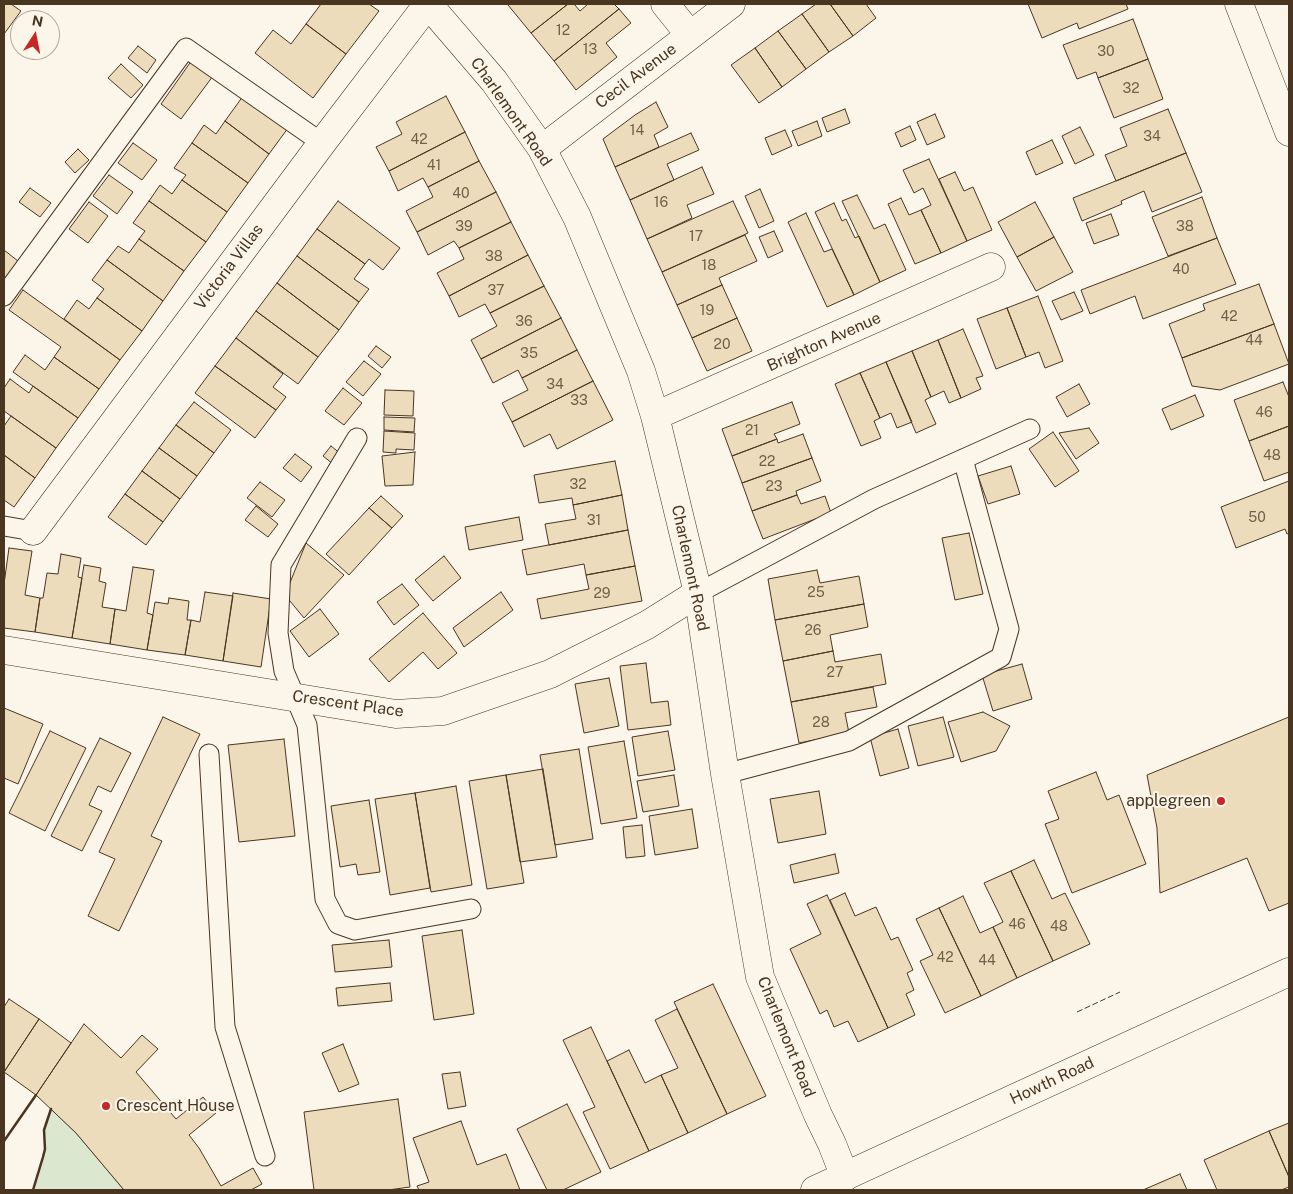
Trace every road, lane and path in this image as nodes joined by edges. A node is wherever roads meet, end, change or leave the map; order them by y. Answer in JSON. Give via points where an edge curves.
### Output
{"nodes":[{"id":1,"x":428,"y":4,"type":"edge"},
{"id":2,"x":665,"y":4,"type":"edge"},
{"id":3,"x":731,"y":4,"type":"edge"},
{"id":4,"x":1239,"y":4,"type":"edge"},
{"id":5,"x":690,"y":35,"type":"junction"},
{"id":6,"x":1289,"y":132,"type":"edge"},
{"id":7,"x":322,"y":143,"type":"junction"},
{"id":8,"x":542,"y":149,"type":"junction"},
{"id":9,"x":992,"y":267,"type":"dead end"},
{"id":10,"x":4,"y":296,"type":"edge"},
{"id":11,"x":655,"y":416,"type":"junction"},
{"id":12,"x":1030,"y":429,"type":"dead end"},
{"id":13,"x":358,"y":438,"type":"dead end"},
{"id":14,"x":963,"y":459,"type":"junction"},
{"id":15,"x":4,"y":526,"type":"edge"},
{"id":16,"x":32,"y":531,"type":"joint"},
{"id":17,"x":698,"y":593,"type":"junction"},
{"id":18,"x":4,"y":650,"type":"edge"},
{"id":19,"x":296,"y":697,"type":"junction"},
{"id":20,"x":209,"y":754,"type":"dead end"},
{"id":21,"x":725,"y":774,"type":"junction"},
{"id":22,"x":471,"y":909,"type":"dead end"},
{"id":23,"x":1289,"y":972,"type":"edge"},
{"id":24,"x":265,"y":1156,"type":"dead end"},
{"id":25,"x":845,"y":1177,"type":"junction"},
{"id":26,"x":815,"y":1190,"type":"edge"}],
"edges":[{"from":1,"to":7,"type":"street","name":"Victoria Villas"},
{"from":1,"to":8,"type":"street","name":"Charlemont Road","via":[[494,82]]},
{"from":2,"to":5,"type":"street"},
{"from":3,"to":5,"type":"street","name":"Cecil Avenue"},
{"from":4,"to":6,"type":"street"},
{"from":5,"to":8,"type":"street","name":"Cecil Avenue"},
{"from":7,"to":10,"type":"lane","via":[[186,48]]},
{"from":7,"to":16,"type":"street","name":"Victoria Villas"},
{"from":8,"to":11,"type":"street","name":"Charlemont Road","via":[[577,217],[641,371]]},
{"from":9,"to":11,"type":"street","name":"Brighton Avenue"},
{"from":11,"to":17,"type":"street","name":"Charlemont Road"},
{"from":12,"to":14,"type":"lane"},
{"from":13,"to":19,"type":"lane","via":[[281,565],[278,633],[284,671]]},
{"from":14,"to":17,"type":"lane","via":[[874,499]]},
{"from":14,"to":21,"type":"lane","via":[[1008,629],[1001,657],[849,741]]},
{"from":15,"to":16,"type":"lane"},
{"from":17,"to":19,"type":"street","name":"Crescent Place","via":[[647,625],[550,674],[443,711],[396,714]]},
{"from":17,"to":21,"type":"street","name":"Charlemont Road"},
{"from":18,"to":19,"type":"street","name":"Crescent Place"},
{"from":19,"to":22,"type":"lane","via":[[307,725],[325,899],[338,924],[355,930]]},
{"from":20,"to":24,"type":"lane","via":[[225,1027]]},
{"from":21,"to":25,"type":"street","name":"Charlemont Road","via":[[760,977]]},
{"from":23,"to":25,"type":"street","name":"Howth Road"},
{"from":25,"to":26,"type":"street","name":"Howth Road"}]}
